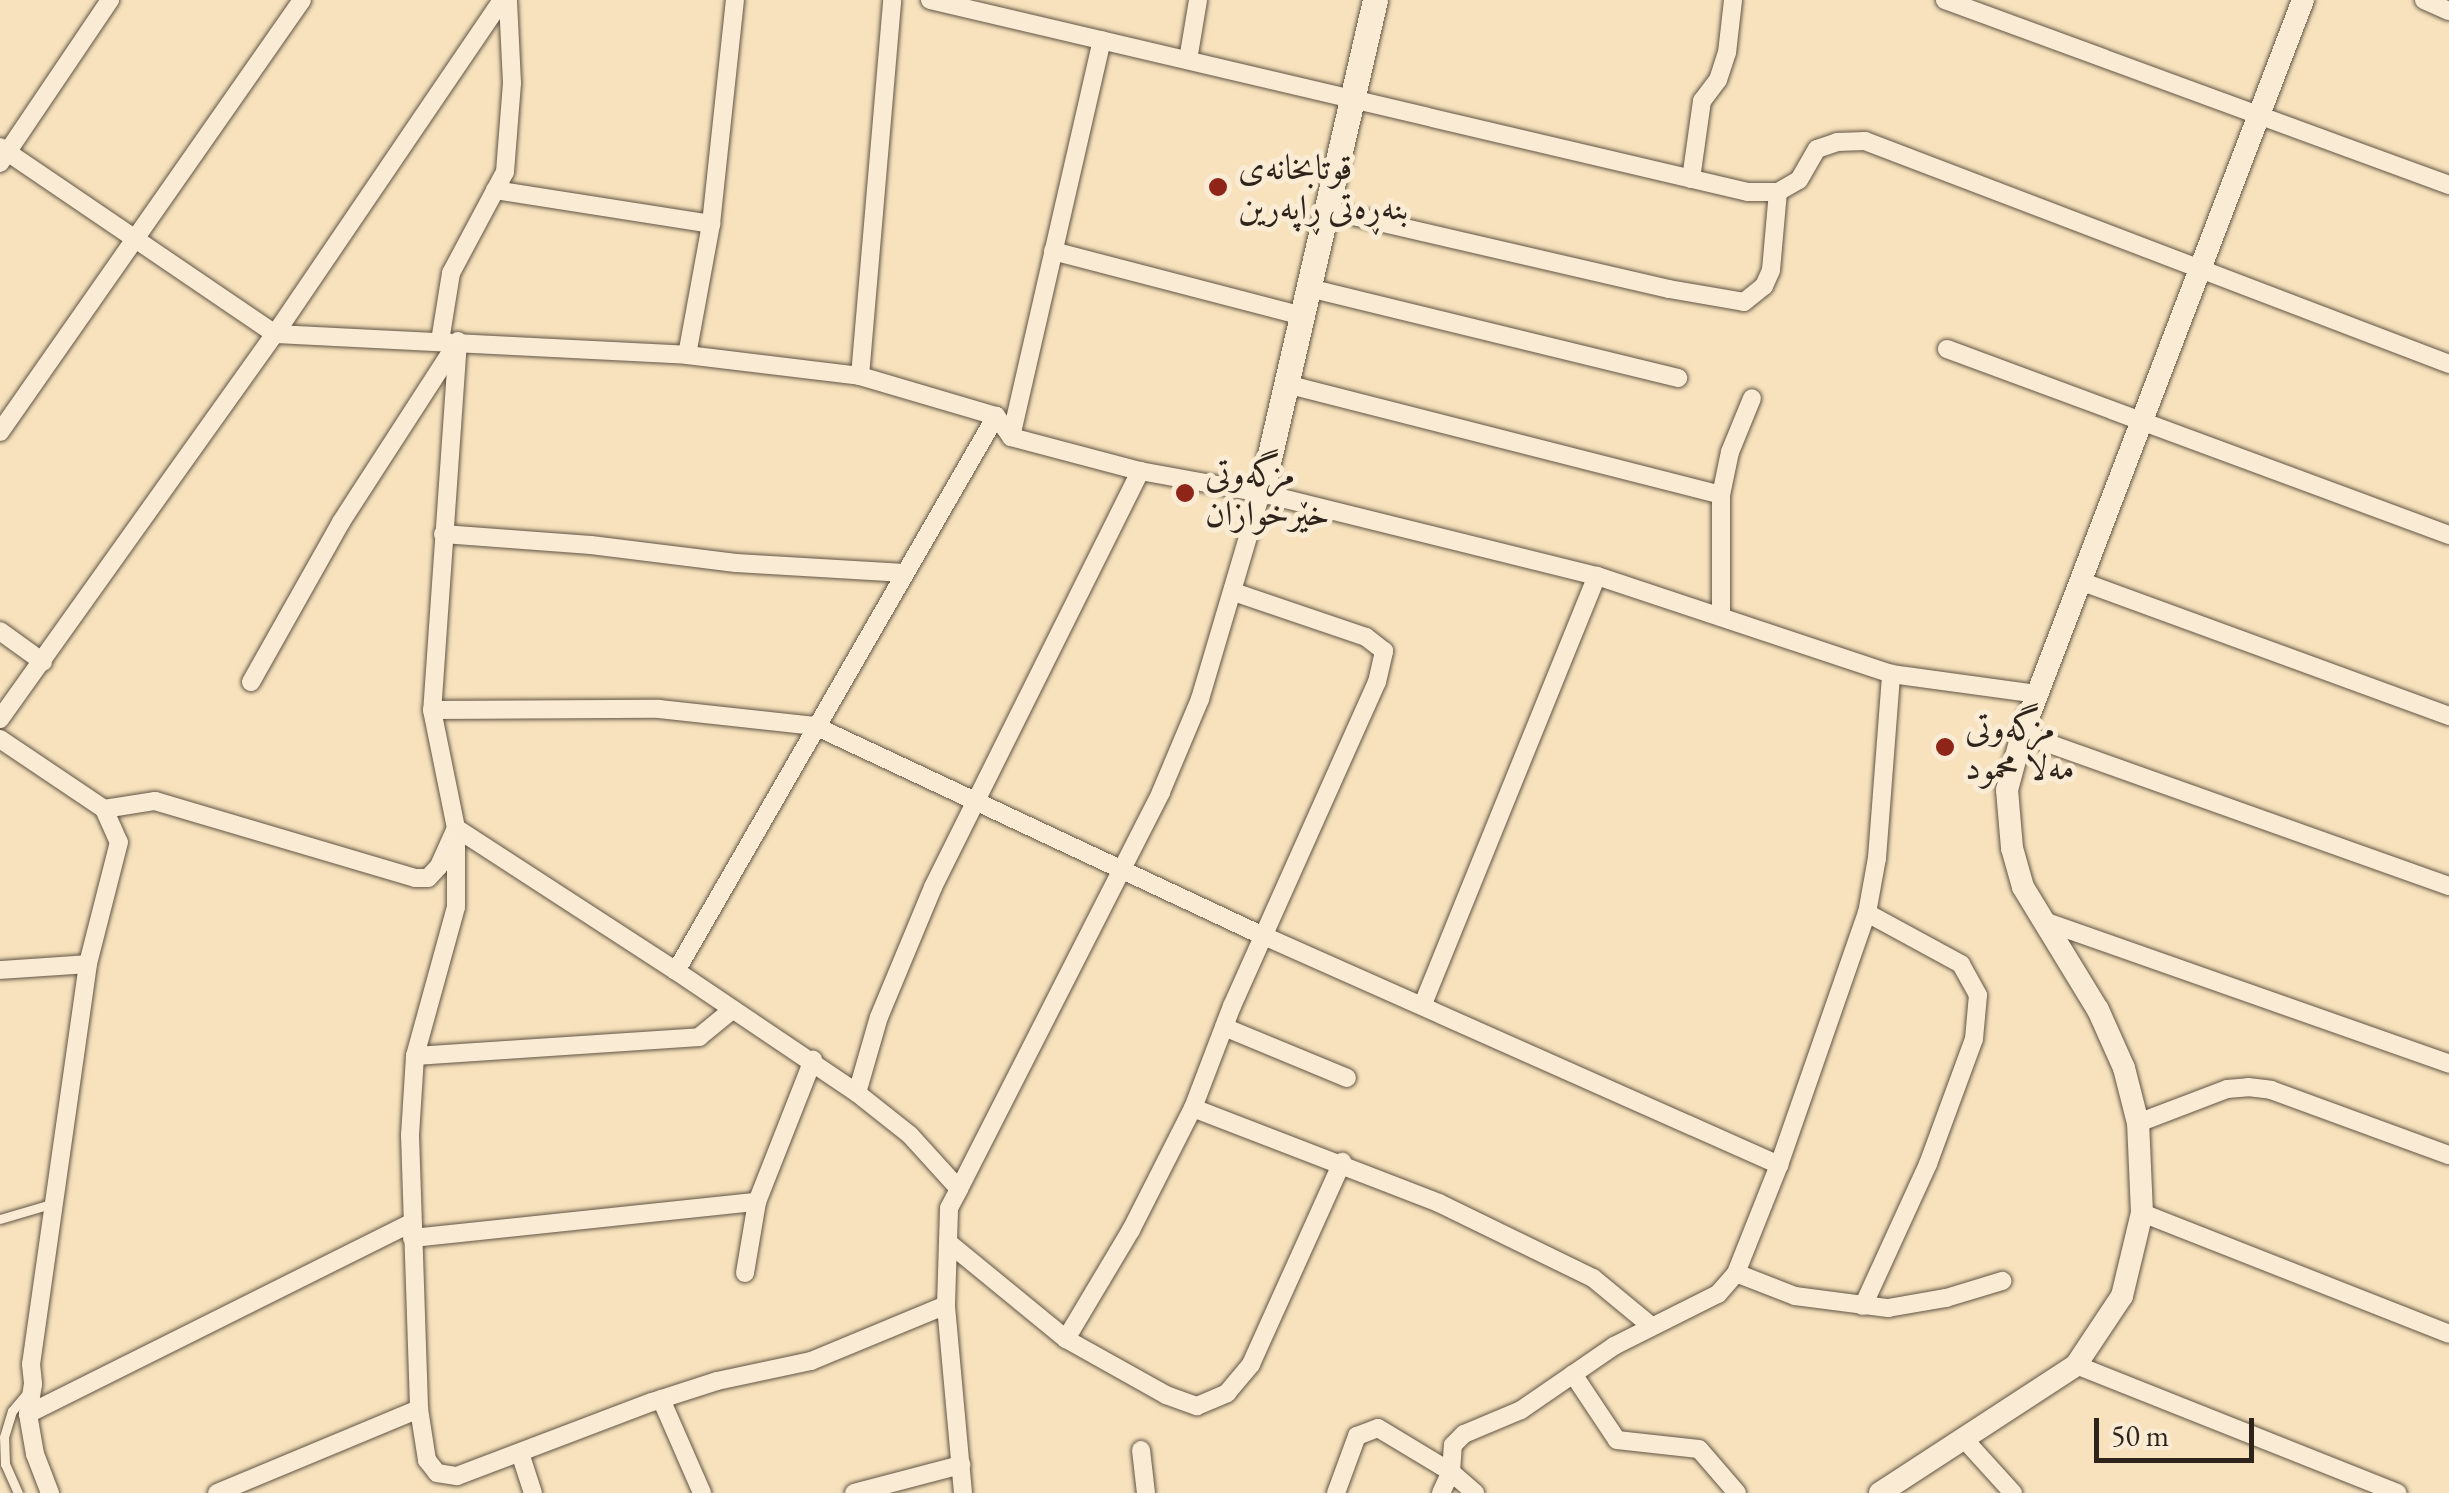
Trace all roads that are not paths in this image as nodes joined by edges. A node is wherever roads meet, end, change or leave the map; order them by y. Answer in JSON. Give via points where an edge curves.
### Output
{"nodes":[{"id":1,"x":110,"y":0,"type":"edge"},
{"id":2,"x":302,"y":0,"type":"edge"},
{"id":3,"x":505,"y":0,"type":"edge"},
{"id":4,"x":734,"y":0,"type":"edge"},
{"id":5,"x":892,"y":0,"type":"edge"},
{"id":6,"x":930,"y":0,"type":"edge"},
{"id":7,"x":1198,"y":0,"type":"edge"},
{"id":8,"x":1375,"y":0,"type":"edge"},
{"id":9,"x":1945,"y":0,"type":"edge"},
{"id":10,"x":2303,"y":0,"type":"edge"},
{"id":11,"x":2424,"y":0,"type":"edge"},
{"id":12,"x":1729,"y":1,"type":"edge"},
{"id":13,"x":2449,"y":12,"type":"edge"},
{"id":14,"x":1102,"y":40,"type":"junction"},
{"id":15,"x":1188,"y":60,"type":"junction"},
{"id":16,"x":1353,"y":98,"type":"junction"},
{"id":17,"x":2259,"y":114,"type":"junction"},
{"id":18,"x":3,"y":154,"type":"edge"},
{"id":19,"x":1691,"y":179,"type":"junction"},
{"id":20,"x":2449,"y":185,"type":"edge"},
{"id":21,"x":495,"y":190,"type":"junction"},
{"id":22,"x":1778,"y":192,"type":"junction"},
{"id":23,"x":1327,"y":210,"type":"junction"},
{"id":24,"x":711,"y":224,"type":"junction"},
{"id":25,"x":137,"y":240,"type":"junction"},
{"id":26,"x":1054,"y":251,"type":"junction"},
{"id":27,"x":2199,"y":272,"type":"junction"},
{"id":28,"x":1308,"y":288,"type":"junction"},
{"id":29,"x":1302,"y":316,"type":"junction"},
{"id":30,"x":275,"y":334,"type":"junction"},
{"id":31,"x":449,"y":341,"type":"junction"},
{"id":32,"x":1947,"y":349,"type":"dead end"},
{"id":33,"x":687,"y":355,"type":"junction"},
{"id":34,"x":2449,"y":364,"type":"edge"},
{"id":35,"x":860,"y":376,"type":"junction"},
{"id":36,"x":1678,"y":378,"type":"dead end"},
{"id":37,"x":1286,"y":384,"type":"junction"},
{"id":38,"x":1752,"y":398,"type":"dead end"},
{"id":39,"x":996,"y":416,"type":"junction"},
{"id":40,"x":2141,"y":424,"type":"junction"},
{"id":41,"x":0,"y":432,"type":"edge"},
{"id":42,"x":1011,"y":437,"type":"junction"},
{"id":43,"x":1140,"y":471,"type":"junction"},
{"id":44,"x":1261,"y":493,"type":"junction"},
{"id":45,"x":1721,"y":495,"type":"junction"},
{"id":46,"x":443,"y":534,"type":"junction"},
{"id":47,"x":2449,"y":535,"type":"edge"},
{"id":48,"x":904,"y":572,"type":"junction"},
{"id":49,"x":1597,"y":576,"type":"junction"},
{"id":50,"x":2080,"y":581,"type":"junction"},
{"id":51,"x":1234,"y":592,"type":"junction"},
{"id":52,"x":1721,"y":617,"type":"junction"},
{"id":53,"x":0,"y":631,"type":"edge"},
{"id":54,"x":43,"y":662,"type":"junction"},
{"id":55,"x":1890,"y":674,"type":"junction"},
{"id":56,"x":251,"y":682,"type":"dead end"},
{"id":57,"x":2037,"y":694,"type":"junction"},
{"id":58,"x":432,"y":710,"type":"junction"},
{"id":59,"x":2449,"y":716,"type":"edge"},
{"id":60,"x":0,"y":719,"type":"edge"},
{"id":61,"x":816,"y":726,"type":"junction"},
{"id":62,"x":2022,"y":734,"type":"junction"},
{"id":63,"x":0,"y":739,"type":"edge"},
{"id":64,"x":976,"y":804,"type":"junction"},
{"id":65,"x":104,"y":809,"type":"junction"},
{"id":66,"x":456,"y":828,"type":"junction"},
{"id":67,"x":1121,"y":868,"type":"junction"},
{"id":68,"x":2449,"y":886,"type":"edge"},
{"id":69,"x":1867,"y":913,"type":"junction"},
{"id":70,"x":2041,"y":920,"type":"junction"},
{"id":71,"x":1264,"y":936,"type":"junction"},
{"id":72,"x":88,"y":964,"type":"junction"},
{"id":73,"x":0,"y":970,"type":"edge"},
{"id":74,"x":676,"y":970,"type":"junction"},
{"id":75,"x":1422,"y":1004,"type":"junction"},
{"id":76,"x":732,"y":1010,"type":"junction"},
{"id":77,"x":1224,"y":1027,"type":"junction"},
{"id":78,"x":415,"y":1056,"type":"junction"},
{"id":79,"x":813,"y":1060,"type":"junction"},
{"id":80,"x":2449,"y":1064,"type":"edge"},
{"id":81,"x":1347,"y":1078,"type":"dead end"},
{"id":82,"x":858,"y":1093,"type":"junction"},
{"id":83,"x":1193,"y":1108,"type":"junction"},
{"id":84,"x":2138,"y":1123,"type":"junction"},
{"id":85,"x":2449,"y":1156,"type":"edge"},
{"id":86,"x":1342,"y":1162,"type":"junction"},
{"id":87,"x":1779,"y":1166,"type":"junction"},
{"id":88,"x":960,"y":1189,"type":"junction"},
{"id":89,"x":756,"y":1202,"type":"junction"},
{"id":90,"x":51,"y":1204,"type":"junction"},
{"id":91,"x":2142,"y":1212,"type":"junction"},
{"id":92,"x":0,"y":1219,"type":"edge"},
{"id":93,"x":410,"y":1231,"type":"junction"},
{"id":94,"x":950,"y":1244,"type":"junction"},
{"id":95,"x":745,"y":1273,"type":"dead end"},
{"id":96,"x":1736,"y":1273,"type":"junction"},
{"id":97,"x":2002,"y":1282,"type":"dead end"},
{"id":98,"x":946,"y":1305,"type":"junction"},
{"id":99,"x":1863,"y":1306,"type":"junction"},
{"id":100,"x":1652,"y":1326,"type":"junction"},
{"id":101,"x":2449,"y":1334,"type":"edge"},
{"id":102,"x":1066,"y":1339,"type":"junction"},
{"id":103,"x":2076,"y":1365,"type":"junction"},
{"id":104,"x":1572,"y":1374,"type":"junction"},
{"id":105,"x":34,"y":1384,"type":"junction"},
{"id":106,"x":661,"y":1399,"type":"junction"},
{"id":107,"x":419,"y":1410,"type":"junction"},
{"id":108,"x":28,"y":1414,"type":"junction"},
{"id":109,"x":1964,"y":1439,"type":"junction"},
{"id":110,"x":1141,"y":1450,"type":"dead end"},
{"id":111,"x":520,"y":1454,"type":"junction"},
{"id":112,"x":960,"y":1466,"type":"junction"},
{"id":113,"x":1451,"y":1472,"type":"junction"},
{"id":114,"x":18,"y":1493,"type":"edge"},
{"id":115,"x":50,"y":1493,"type":"edge"},
{"id":116,"x":217,"y":1493,"type":"edge"},
{"id":117,"x":533,"y":1493,"type":"edge"},
{"id":118,"x":702,"y":1493,"type":"edge"},
{"id":119,"x":854,"y":1493,"type":"edge"},
{"id":120,"x":963,"y":1493,"type":"edge"},
{"id":121,"x":1146,"y":1493,"type":"edge"},
{"id":122,"x":1336,"y":1493,"type":"edge"},
{"id":123,"x":1441,"y":1493,"type":"edge"},
{"id":124,"x":1475,"y":1493,"type":"edge"},
{"id":125,"x":1737,"y":1493,"type":"edge"},
{"id":126,"x":1880,"y":1493,"type":"edge"},
{"id":127,"x":2013,"y":1493,"type":"edge"},
{"id":128,"x":2396,"y":1493,"type":"edge"}],
"edges":[{"from":1,"to":18,"type":"street"},
{"from":2,"to":25,"type":"street"},
{"from":3,"to":21,"type":"street","via":[[512,83],[505,172]]},
{"from":3,"to":30,"type":"street"},
{"from":4,"to":24,"type":"street"},
{"from":5,"to":35,"type":"street"},
{"from":6,"to":14,"type":"street"},
{"from":7,"to":15,"type":"street"},
{"from":8,"to":16,"type":"main road"},
{"from":9,"to":17,"type":"street"},
{"from":10,"to":17,"type":"street"},
{"from":11,"to":13,"type":"street"},
{"from":12,"to":19,"type":"street","via":[[1731,32],[1718,80],[1702,101]]},
{"from":14,"to":15,"type":"street"},
{"from":14,"to":26,"type":"street"},
{"from":15,"to":16,"type":"street"},
{"from":16,"to":19,"type":"street"},
{"from":16,"to":23,"type":"main road"},
{"from":17,"to":20,"type":"street"},
{"from":17,"to":27,"type":"street"},
{"from":18,"to":25,"type":"street"},
{"from":19,"to":22,"type":"street"},
{"from":21,"to":24,"type":"street"},
{"from":21,"to":31,"type":"street","via":[[451,273]]},
{"from":22,"to":23,"type":"street","via":[[1771,270],[1744,302]]},
{"from":22,"to":27,"type":"street","via":[[1799,180],[1817,150],[1864,141]]},
{"from":23,"to":28,"type":"main road"},
{"from":24,"to":33,"type":"street"},
{"from":25,"to":30,"type":"street"},
{"from":25,"to":41,"type":"street"},
{"from":26,"to":29,"type":"street"},
{"from":26,"to":42,"type":"street"},
{"from":27,"to":34,"type":"street"},
{"from":27,"to":40,"type":"street"},
{"from":28,"to":29,"type":"main road"},
{"from":28,"to":36,"type":"street"},
{"from":29,"to":37,"type":"main road"},
{"from":30,"to":31,"type":"street"},
{"from":30,"to":54,"type":"street"},
{"from":31,"to":33,"type":"street"},
{"from":31,"to":46,"type":"street"},
{"from":31,"to":56,"type":"street"},
{"from":32,"to":40,"type":"street"},
{"from":33,"to":35,"type":"street"},
{"from":35,"to":39,"type":"street"},
{"from":37,"to":44,"type":"main road"},
{"from":37,"to":45,"type":"street"},
{"from":38,"to":45,"type":"street"},
{"from":39,"to":42,"type":"street"},
{"from":39,"to":48,"type":"street"},
{"from":40,"to":47,"type":"street"},
{"from":40,"to":50,"type":"street"},
{"from":42,"to":43,"type":"street"},
{"from":43,"to":44,"type":"street"},
{"from":43,"to":64,"type":"street"},
{"from":44,"to":49,"type":"street"},
{"from":44,"to":51,"type":"street"},
{"from":45,"to":52,"type":"street"},
{"from":46,"to":48,"type":"street"},
{"from":46,"to":58,"type":"street"},
{"from":48,"to":61,"type":"street"},
{"from":49,"to":52,"type":"street"},
{"from":49,"to":75,"type":"street"},
{"from":50,"to":57,"type":"street"},
{"from":50,"to":59,"type":"street"},
{"from":51,"to":67,"type":"street","via":[[1200,699]]},
{"from":51,"to":71,"type":"street","via":[[1366,637],[1384,651],[1377,682]]},
{"from":52,"to":55,"type":"street"},
{"from":53,"to":54,"type":"street"},
{"from":54,"to":60,"type":"street"},
{"from":55,"to":57,"type":"street"},
{"from":55,"to":69,"type":"street"},
{"from":57,"to":62,"type":"street"},
{"from":58,"to":61,"type":"street","via":[[659,709]]},
{"from":58,"to":66,"type":"street"},
{"from":61,"to":64,"type":"street"},
{"from":61,"to":74,"type":"street"},
{"from":62,"to":68,"type":"street"},
{"from":62,"to":70,"type":"street","via":[[2007,790],[2012,848]]},
{"from":63,"to":65,"type":"street"},
{"from":64,"to":67,"type":"street"},
{"from":64,"to":82,"type":"street","via":[[932,887],[878,1017]]},
{"from":65,"to":66,"type":"street","via":[[156,801],[416,878],[428,878],[439,866]]},
{"from":65,"to":72,"type":"street","via":[[119,842]]},
{"from":66,"to":74,"type":"street"},
{"from":66,"to":78,"type":"street","via":[[456,907]]},
{"from":67,"to":71,"type":"street"},
{"from":67,"to":88,"type":"street"},
{"from":69,"to":87,"type":"street"},
{"from":69,"to":99,"type":"street","via":[[1961,964],[1978,996],[1974,1039],[1928,1164]]},
{"from":70,"to":80,"type":"street"},
{"from":70,"to":84,"type":"street","via":[[2098,1010],[2124,1068]]},
{"from":71,"to":75,"type":"street"},
{"from":71,"to":77,"type":"street"},
{"from":72,"to":73,"type":"street"},
{"from":72,"to":90,"type":"street"},
{"from":74,"to":76,"type":"street"},
{"from":75,"to":87,"type":"street"},
{"from":76,"to":78,"type":"street","via":[[699,1037]]},
{"from":76,"to":79,"type":"street"},
{"from":77,"to":81,"type":"street"},
{"from":77,"to":83,"type":"street"},
{"from":78,"to":93,"type":"street"},
{"from":79,"to":82,"type":"street"},
{"from":79,"to":89,"type":"street"},
{"from":82,"to":88,"type":"street","via":[[910,1135]]},
{"from":83,"to":86,"type":"street"},
{"from":83,"to":102,"type":"street"},
{"from":84,"to":85,"type":"street","via":[[2227,1088],[2248,1087]]},
{"from":84,"to":91,"type":"street"},
{"from":86,"to":100,"type":"street","via":[[1592,1278]]},
{"from":86,"to":102,"type":"street","via":[[1250,1364],[1227,1393],[1197,1406]]},
{"from":87,"to":96,"type":"street"},
{"from":88,"to":94,"type":"street","via":[[950,1208]]},
{"from":89,"to":93,"type":"street"},
{"from":89,"to":95,"type":"street"},
{"from":90,"to":92,"type":"lane"},
{"from":90,"to":105,"type":"street"},
{"from":91,"to":101,"type":"street"},
{"from":91,"to":103,"type":"street","via":[[2122,1296]]},
{"from":93,"to":107,"type":"street"},
{"from":93,"to":108,"type":"street"},
{"from":94,"to":98,"type":"street"},
{"from":94,"to":102,"type":"street"},
{"from":96,"to":99,"type":"street","via":[[1795,1296]]},
{"from":96,"to":100,"type":"street","via":[[1718,1294]]},
{"from":97,"to":99,"type":"street","via":[[1919,1303]]},
{"from":98,"to":106,"type":"street","via":[[811,1361]]},
{"from":98,"to":112,"type":"street"},
{"from":100,"to":104,"type":"street"},
{"from":103,"to":109,"type":"street"},
{"from":103,"to":128,"type":"street"},
{"from":104,"to":113,"type":"street","via":[[1521,1410],[1464,1434],[1453,1445]]},
{"from":104,"to":125,"type":"street","via":[[1617,1440],[1699,1449]]},
{"from":105,"to":108,"type":"street"},
{"from":105,"to":114,"type":"lane","via":[[12,1411],[4,1437],[5,1464]]},
{"from":106,"to":111,"type":"street"},
{"from":106,"to":118,"type":"street"},
{"from":107,"to":111,"type":"street","via":[[426,1460],[437,1473],[456,1476]]},
{"from":107,"to":116,"type":"street"},
{"from":108,"to":115,"type":"street"},
{"from":109,"to":126,"type":"street"},
{"from":109,"to":127,"type":"street"},
{"from":110,"to":121,"type":"street"},
{"from":111,"to":117,"type":"street"},
{"from":112,"to":119,"type":"street"},
{"from":112,"to":120,"type":"street"},
{"from":113,"to":122,"type":"street","via":[[1378,1428],[1358,1436]]},
{"from":113,"to":123,"type":"street"},
{"from":113,"to":124,"type":"street"}]}
